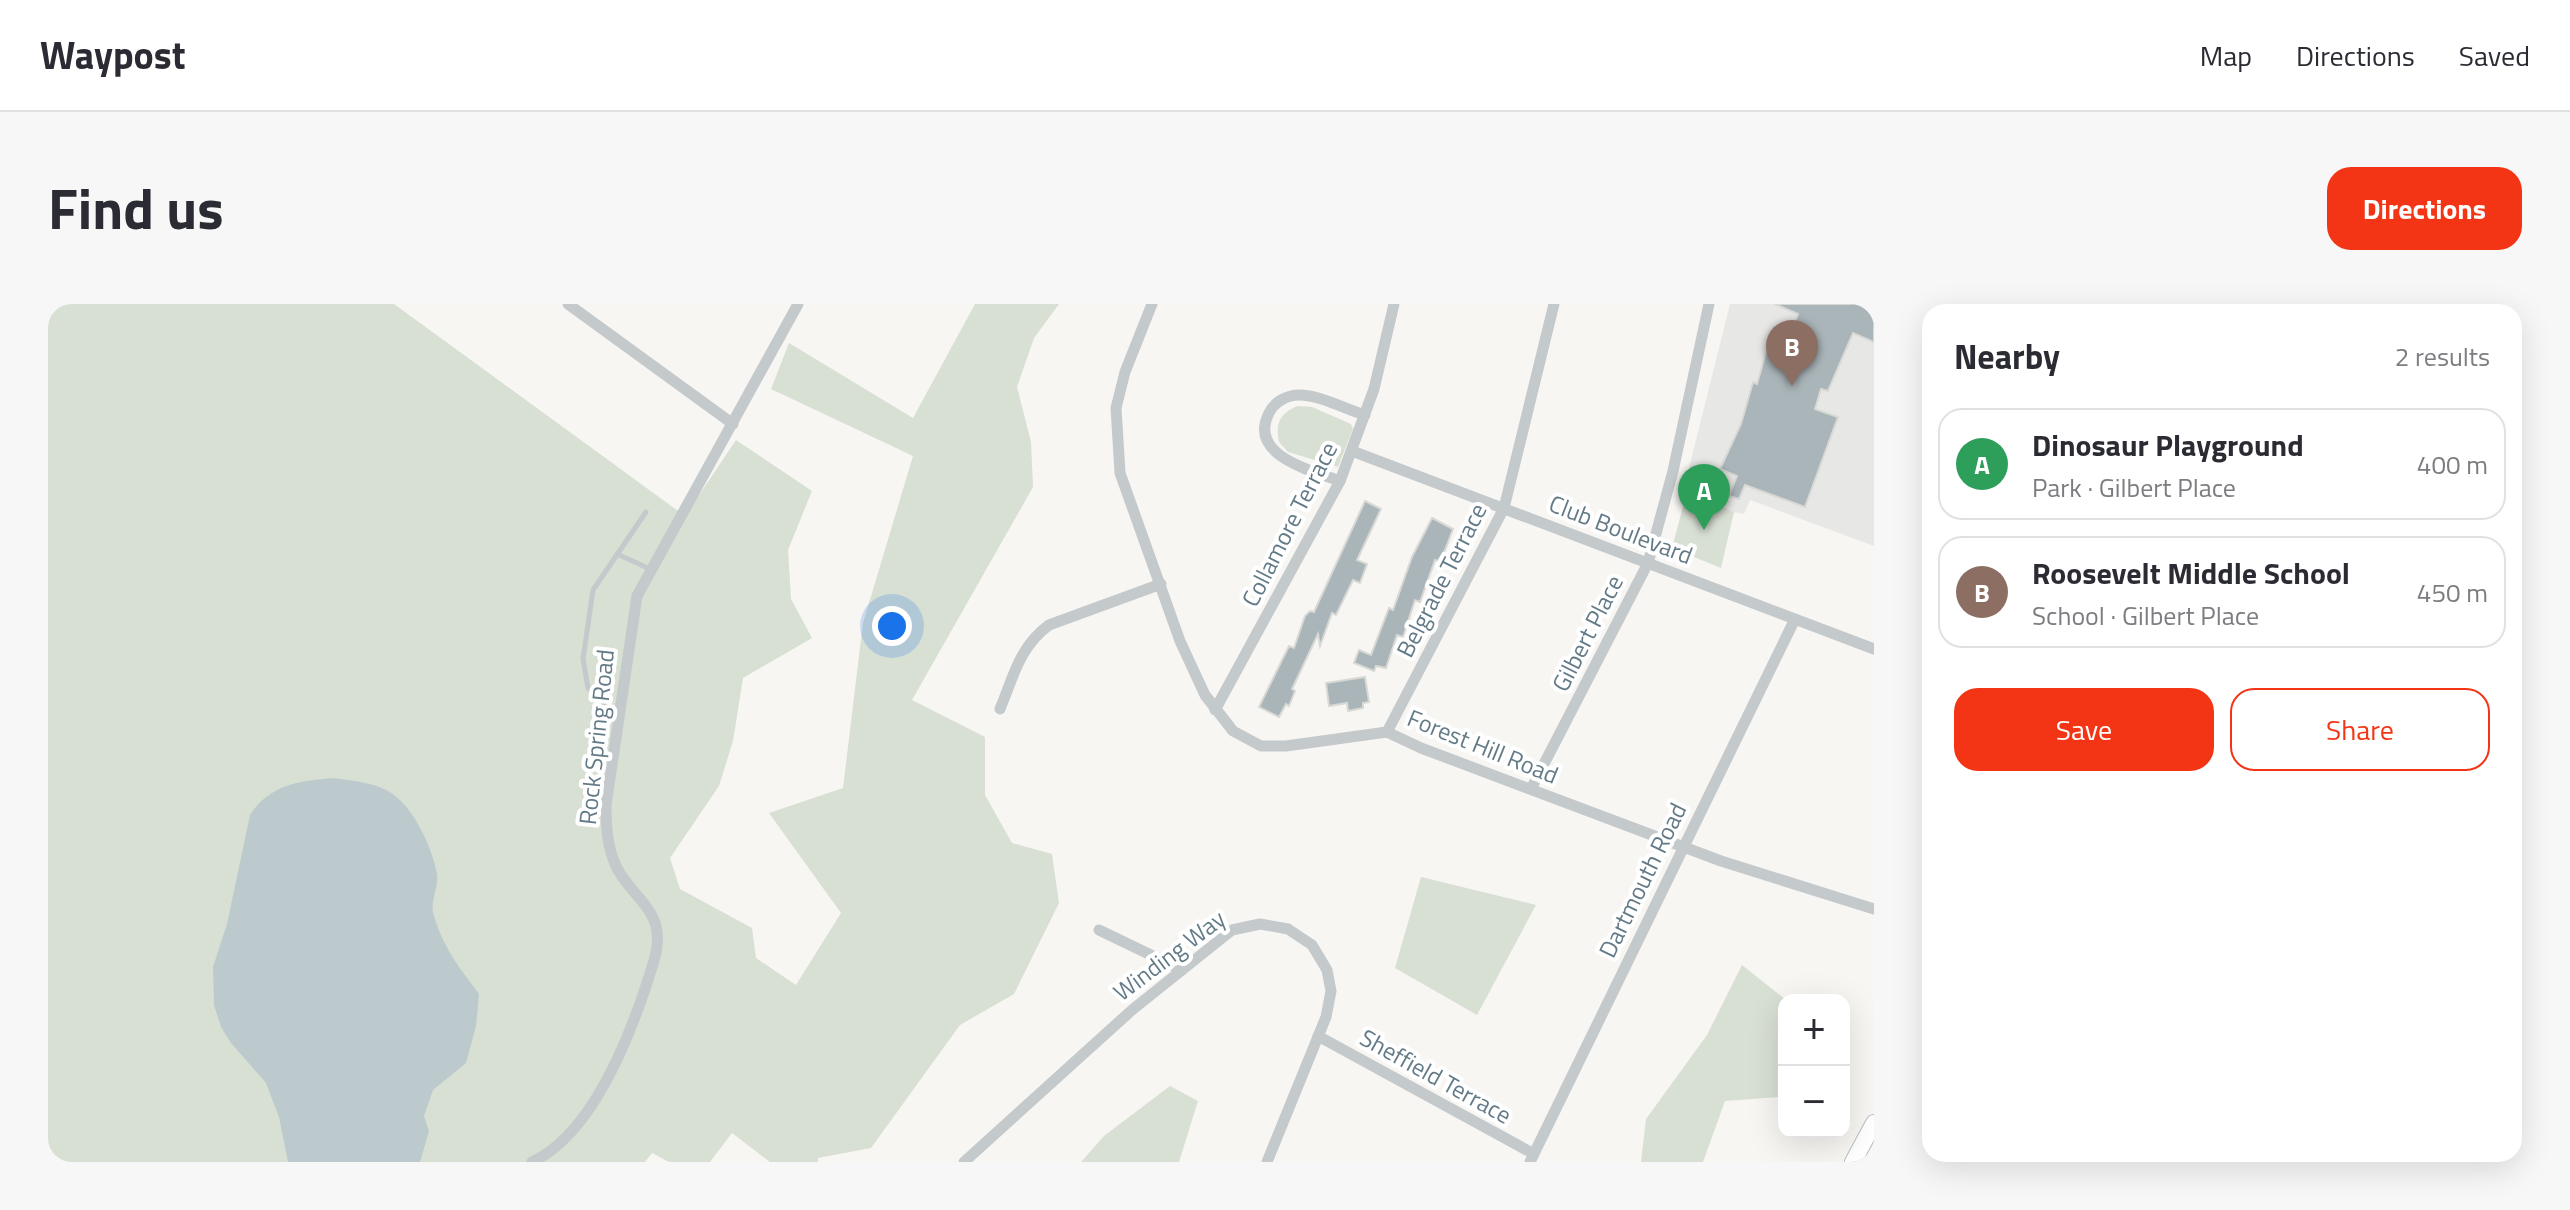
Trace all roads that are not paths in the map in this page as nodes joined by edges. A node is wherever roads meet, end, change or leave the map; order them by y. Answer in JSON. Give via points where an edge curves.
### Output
{"nodes":[{"id":1,"x":568,"y":304,"type":"edge"},
{"id":2,"x":798,"y":304,"type":"edge"},
{"id":3,"x":1152,"y":304,"type":"edge"},
{"id":4,"x":1394,"y":304,"type":"edge"},
{"id":5,"x":1554,"y":304,"type":"edge"},
{"id":6,"x":1709,"y":304,"type":"edge"},
{"id":7,"x":1365,"y":415,"type":"junction"},
{"id":8,"x":733,"y":424,"type":"junction"},
{"id":9,"x":1352,"y":451,"type":"junction"},
{"id":10,"x":1340,"y":481,"type":"junction"},
{"id":11,"x":1504,"y":508,"type":"junction"},
{"id":12,"x":646,"y":512,"type":"dead end"},
{"id":13,"x":617,"y":554,"type":"junction"},
{"id":14,"x":1648,"y":563,"type":"junction"},
{"id":15,"x":651,"y":570,"type":"junction"},
{"id":16,"x":1161,"y":584,"type":"junction"},
{"id":17,"x":1795,"y":619,"type":"junction"},
{"id":18,"x":1874,"y":649,"type":"edge"},
{"id":19,"x":1000,"y":709,"type":"dead end"},
{"id":20,"x":1215,"y":710,"type":"junction"},
{"id":21,"x":618,"y":714,"type":"junction"},
{"id":22,"x":1387,"y":732,"type":"junction"},
{"id":23,"x":1531,"y":789,"type":"junction"},
{"id":24,"x":1682,"y":846,"type":"junction"},
{"id":25,"x":1874,"y":909,"type":"edge"},
{"id":26,"x":1099,"y":930,"type":"dead end"},
{"id":27,"x":1182,"y":970,"type":"junction"},
{"id":28,"x":1318,"y":1036,"type":"junction"},
{"id":29,"x":1874,"y":1123,"type":"edge"},
{"id":30,"x":1532,"y":1158,"type":"edge"},
{"id":31,"x":532,"y":1162,"type":"edge"},
{"id":32,"x":964,"y":1162,"type":"edge"},
{"id":33,"x":1267,"y":1162,"type":"edge"},
{"id":34,"x":1853,"y":1162,"type":"edge"}],
"edges":[{"from":1,"to":8,"type":"street"},
{"from":2,"to":8,"type":"street","name":"Rock Spring Road"},
{"from":3,"to":16,"type":"street","name":"Forest Hill Road","via":[[1125,372],[1116,408],[1116,439],[1120,473]]},
{"from":4,"to":7,"type":"street","name":"Collamore Terrace"},
{"from":5,"to":11,"type":"street","name":"Belgrade Terrace"},
{"from":6,"to":14,"type":"street","name":"Gilbert Place"},
{"from":7,"to":9,"type":"street","name":"Collamore Terrace"},
{"from":7,"to":10,"type":"street","via":[[1305,395],[1284,398],[1269,413],[1265,434],[1275,453]]},
{"from":8,"to":15,"type":"street","name":"Rock Spring Road"},
{"from":9,"to":10,"type":"street","name":"Collamore Terrace"},
{"from":9,"to":11,"type":"street","name":"Club Boulevard"},
{"from":10,"to":20,"type":"street","name":"Collamore Terrace"},
{"from":11,"to":14,"type":"street","name":"Club Boulevard"},
{"from":11,"to":22,"type":"street","name":"Belgrade Terrace"},
{"from":12,"to":13,"type":"lane"},
{"from":13,"to":15,"type":"lane"},
{"from":13,"to":21,"type":"lane","via":[[593,590],[583,659],[588,688]]},
{"from":14,"to":17,"type":"street","name":"Club Boulevard"},
{"from":14,"to":23,"type":"street","name":"Gilbert Place"},
{"from":15,"to":21,"type":"street","name":"Rock Spring Road","via":[[637,596]]},
{"from":16,"to":19,"type":"street","via":[[1049,625],[1034,636],[1020,656]]},
{"from":16,"to":20,"type":"street","name":"Forest Hill Road","via":[[1195,677]]},
{"from":17,"to":18,"type":"street","name":"Club Boulevard"},
{"from":17,"to":24,"type":"street","name":"Dartmouth Road"},
{"from":20,"to":22,"type":"street","name":"Forest Hill Road","via":[[1233,731],[1261,746]]},
{"from":21,"to":31,"type":"street","name":"Rock Spring Road","via":[[607,834],[616,867],[655,922],[658,949],[628,1042],[565,1138]]},
{"from":22,"to":23,"type":"street","name":"Forest Hill Road"},
{"from":23,"to":24,"type":"street","name":"Forest Hill Road"},
{"from":24,"to":25,"type":"street","name":"Forest Hill Road"},
{"from":24,"to":30,"type":"street","name":"Dartmouth Road"},
{"from":26,"to":27,"type":"street"},
{"from":27,"to":28,"type":"street","name":"Winding Way","via":[[1232,930],[1260,924],[1288,929],[1312,945],[1327,970],[1329,1005]]},
{"from":27,"to":32,"type":"street","name":"Winding Way"},
{"from":28,"to":30,"type":"street","name":"Sheffield Terrace"},
{"from":28,"to":33,"type":"street","name":"Winding Way"},
{"from":29,"to":34,"type":"main road"}]}
